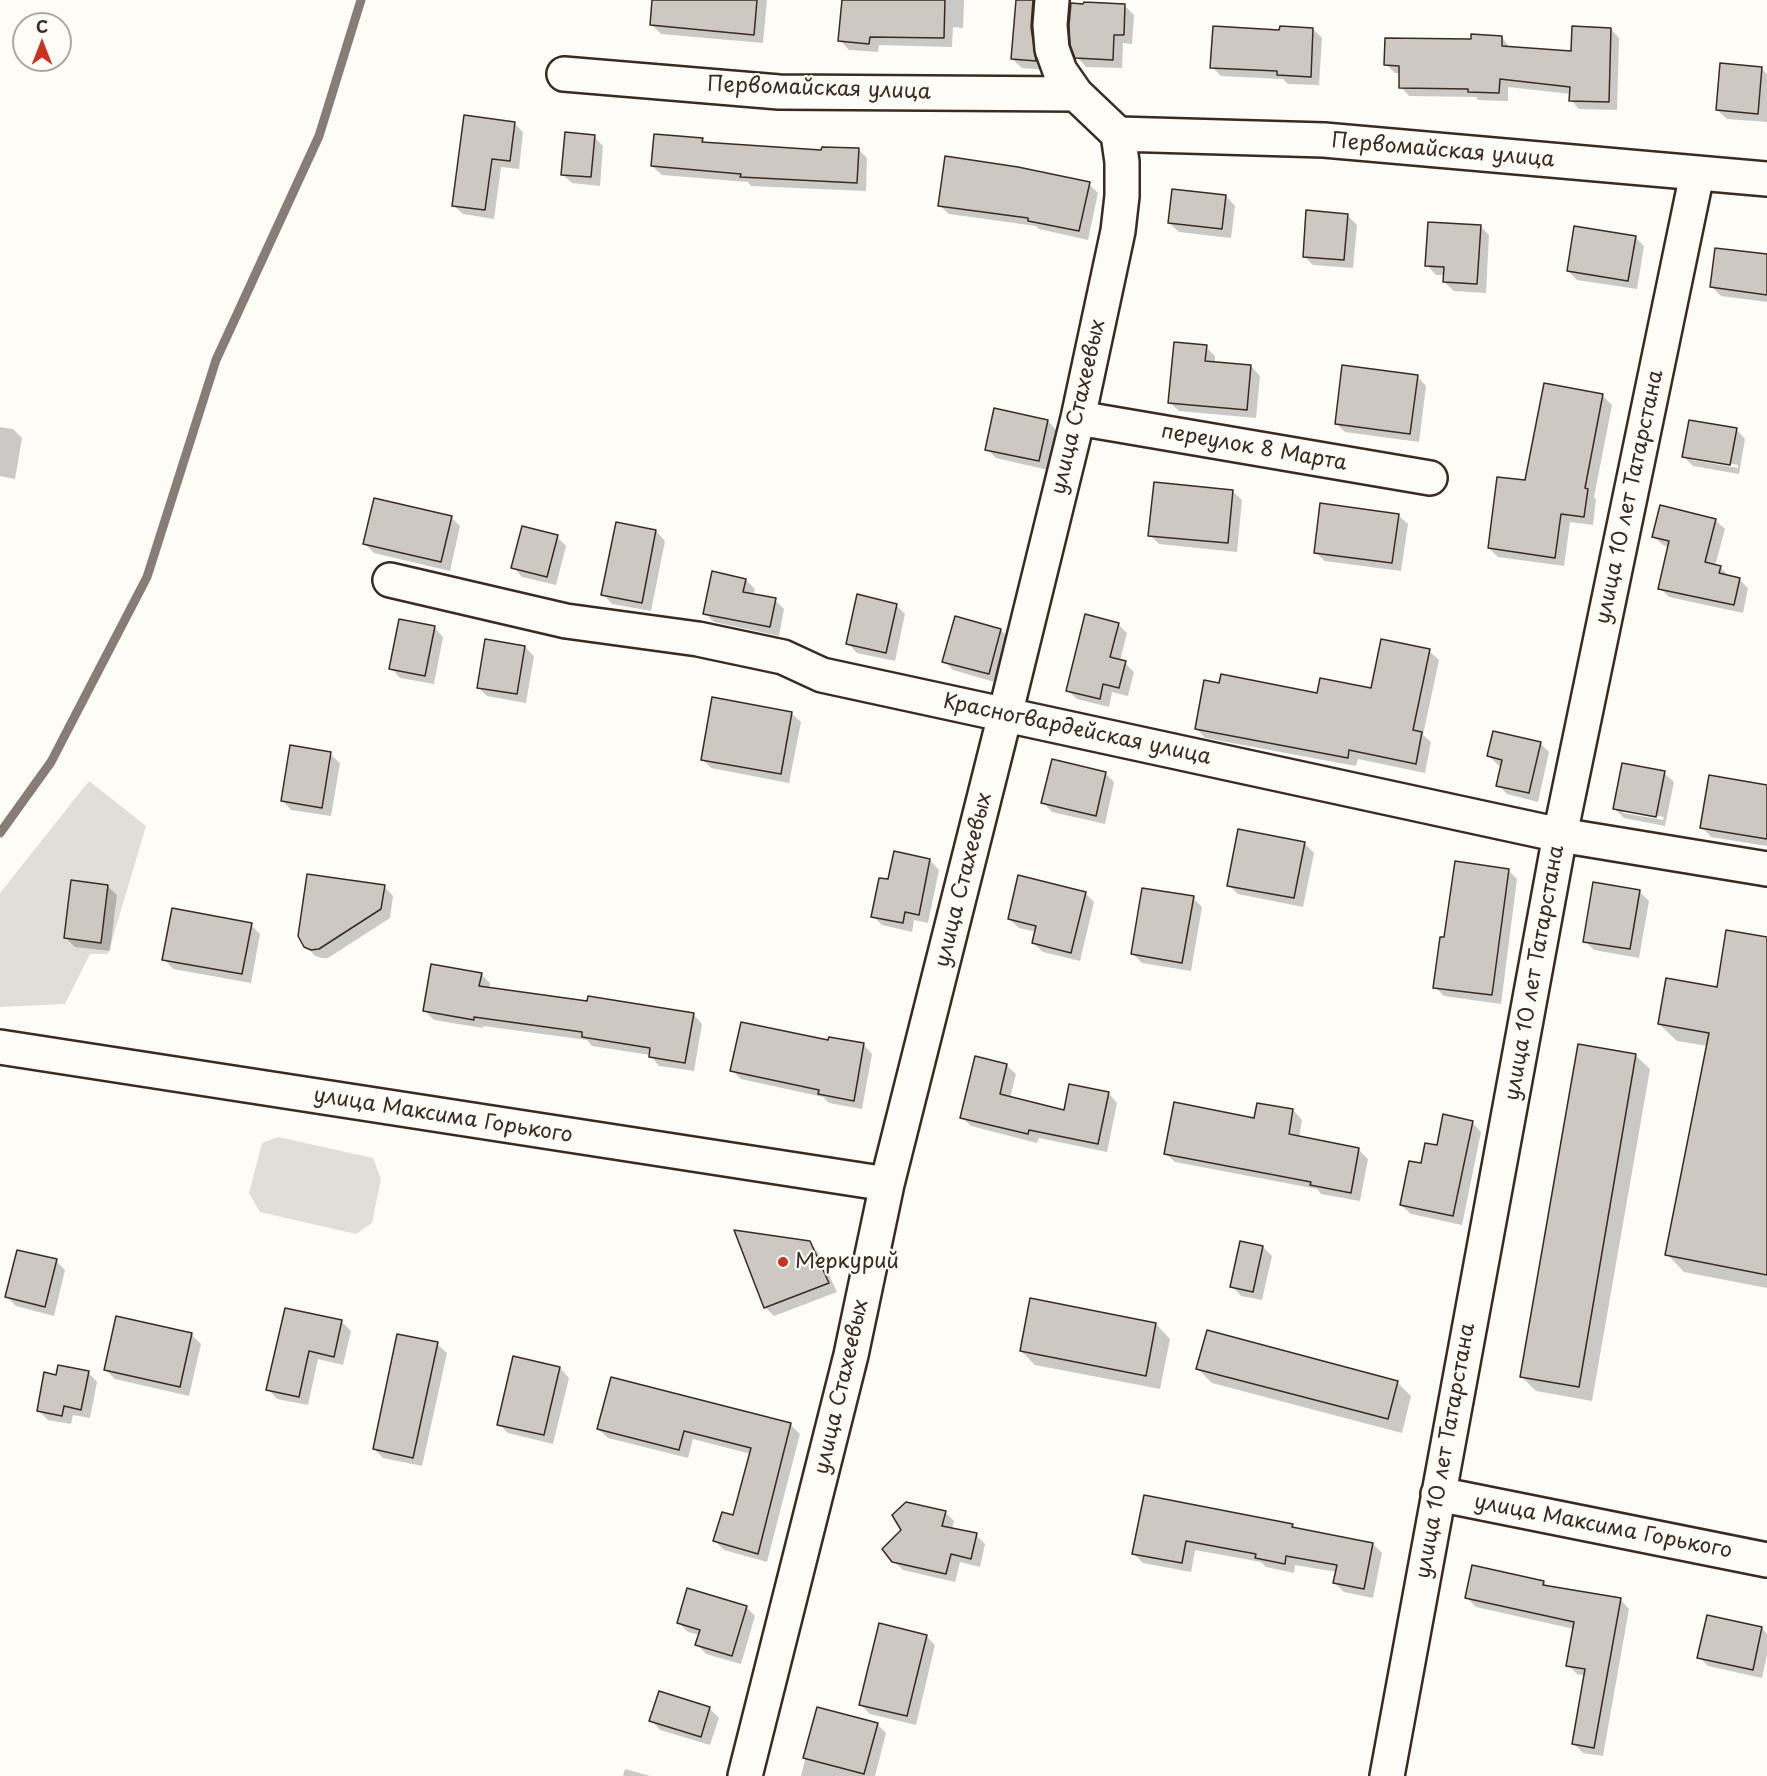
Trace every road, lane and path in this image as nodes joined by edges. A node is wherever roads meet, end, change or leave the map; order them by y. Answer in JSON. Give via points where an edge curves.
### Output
{"nodes":[{"id":1,"x":1052,"y":0,"type":"edge"},
{"id":2,"x":564,"y":74,"type":"dead end"},
{"id":3,"x":1076,"y":94,"type":"junction"},
{"id":4,"x":1118,"y":134,"type":"junction"},
{"id":5,"x":1696,"y":174,"type":"junction"},
{"id":6,"x":1767,"y":178,"type":"edge"},
{"id":7,"x":1078,"y":418,"type":"junction"},
{"id":8,"x":1430,"y":478,"type":"dead end"},
{"id":9,"x":390,"y":580,"type":"dead end"},
{"id":10,"x":1005,"y":715,"type":"junction"},
{"id":11,"x":1560,"y":835,"type":"junction"},
{"id":12,"x":1767,"y":869,"type":"edge"},
{"id":13,"x":0,"y":1047,"type":"edge"},
{"id":14,"x":887,"y":1184,"type":"junction"},
{"id":15,"x":1438,"y":1494,"type":"junction"},
{"id":16,"x":1767,"y":1560,"type":"edge"},
{"id":17,"x":745,"y":1776,"type":"edge"},
{"id":18,"x":1387,"y":1776,"type":"edge"}],
"edges":[{"from":1,"to":3,"type":"street","via":[[1052,49],[1060,71]]},
{"from":2,"to":3,"type":"street","name":"Первомайская улица","via":[[779,92]]},
{"from":3,"to":4,"type":"street"},
{"from":4,"to":5,"type":"street","name":"Первомайская улица","via":[[1324,140]]},
{"from":4,"to":7,"type":"street","name":"улица Стахеевых","via":[[1122,196],[1118,231]]},
{"from":5,"to":6,"type":"street","name":"Первомайская улица"},
{"from":5,"to":11,"type":"street","name":"улица 10 лет Татарстана"},
{"from":7,"to":8,"type":"street","name":"переулок 8 Марта"},
{"from":7,"to":10,"type":"street","name":"улица Стахеевых"},
{"from":9,"to":10,"type":"street","name":"Красногвардейская улица","via":[[566,621],[698,639],[783,657],[822,675]]},
{"from":10,"to":11,"type":"street","name":"Красногвардейская улица"},
{"from":10,"to":14,"type":"street","name":"улица Стахеевых"},
{"from":11,"to":12,"type":"street","name":"Красногвардейская улица"},
{"from":11,"to":15,"type":"street","name":"улица 10 лет Татарстана"},
{"from":13,"to":14,"type":"street","name":"улица Максима Горького"},
{"from":14,"to":17,"type":"street","name":"улица Стахеевых","via":[[851,1355]]},
{"from":15,"to":16,"type":"street","name":"улица Максима Горького"},
{"from":15,"to":18,"type":"street","name":"улица 10 лет Татарстана"}]}
